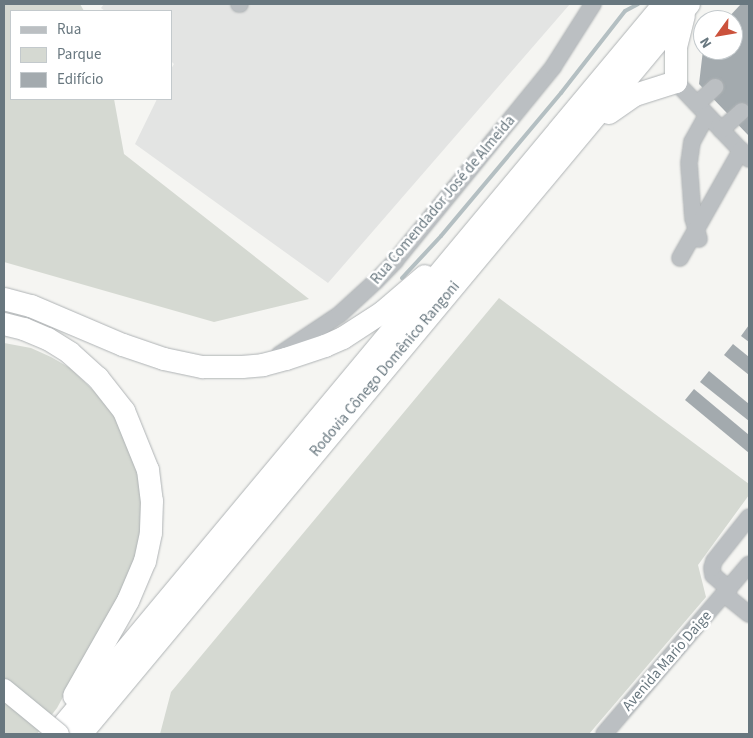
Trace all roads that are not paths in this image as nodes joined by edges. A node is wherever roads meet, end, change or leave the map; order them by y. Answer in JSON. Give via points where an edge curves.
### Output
{"nodes":[{"id":1,"x":593,"y":4,"type":"edge"},
{"id":2,"x":680,"y":5,"type":"edge"},
{"id":3,"x":676,"y":82,"type":"junction"},
{"id":4,"x":715,"y":87,"type":"dead end"},
{"id":5,"x":702,"y":110,"type":"junction"},
{"id":6,"x":742,"y":111,"type":"dead end"},
{"id":7,"x":721,"y":130,"type":"junction"},
{"id":8,"x":583,"y":132,"type":"junction"},
{"id":9,"x":745,"y":154,"type":"edge"},
{"id":10,"x":698,"y":235,"type":"junction"},
{"id":11,"x":468,"y":241,"type":"junction"},
{"id":12,"x":680,"y":258,"type":"dead end"},
{"id":13,"x":4,"y":299,"type":"edge"},
{"id":14,"x":4,"y":324,"type":"edge"},
{"id":15,"x":263,"y":366,"type":"junction"},
{"id":16,"x":749,"y":517,"type":"edge"},
{"id":17,"x":749,"y":564,"type":"edge"},
{"id":18,"x":726,"y":591,"type":"junction"},
{"id":19,"x":749,"y":614,"type":"edge"},
{"id":20,"x":4,"y":689,"type":"edge"},
{"id":21,"x":51,"y":734,"type":"edge"},
{"id":22,"x":58,"y":734,"type":"edge"},
{"id":23,"x":81,"y":734,"type":"edge"},
{"id":24,"x":604,"y":734,"type":"edge"}],
"edges":[{"from":1,"to":15,"type":"street","name":"Rua Comendador José de Almeida","via":[[540,84],[376,282],[340,314]]},
{"from":2,"to":3,"type":"highway"},
{"from":2,"to":8,"type":"highway","name":"Rodovia Cônego Domênico Rangoni"},
{"from":2,"to":11,"type":"highway","name":"Rodovia Cônego Domênico Rangoni"},
{"from":3,"to":5,"type":"street"},
{"from":3,"to":8,"type":"highway","via":[[635,95]]},
{"from":4,"to":5,"type":"street"},
{"from":5,"to":7,"type":"street"},
{"from":5,"to":10,"type":"street","via":[[689,163],[692,218]]},
{"from":6,"to":7,"type":"street"},
{"from":7,"to":9,"type":"street"},
{"from":8,"to":23,"type":"highway","name":"Rodovia Cônego Domênico Rangoni"},
{"from":9,"to":10,"type":"street","via":[[732,161]]},
{"from":10,"to":12,"type":"street"},
{"from":11,"to":15,"type":"highway","via":[[358,330],[325,346]]},
{"from":11,"to":22,"type":"highway","name":"Rodovia Cônego Domênico Rangoni"},
{"from":13,"to":15,"type":"highway","via":[[30,306],[138,351],[177,362],[223,368]]},
{"from":14,"to":21,"type":"highway","via":[[48,338],[98,378],[124,411],[139,443],[148,470],[152,502],[151,533],[145,561],[128,601]]},
{"from":16,"to":18,"type":"street","via":[[714,561],[713,575]]},
{"from":17,"to":18,"type":"street","name":"Avenida Mario Daige"},
{"from":18,"to":19,"type":"street"},
{"from":18,"to":24,"type":"street","name":"Avenida Mario Daige"},
{"from":20,"to":22,"type":"main road","bridge":true}]}
